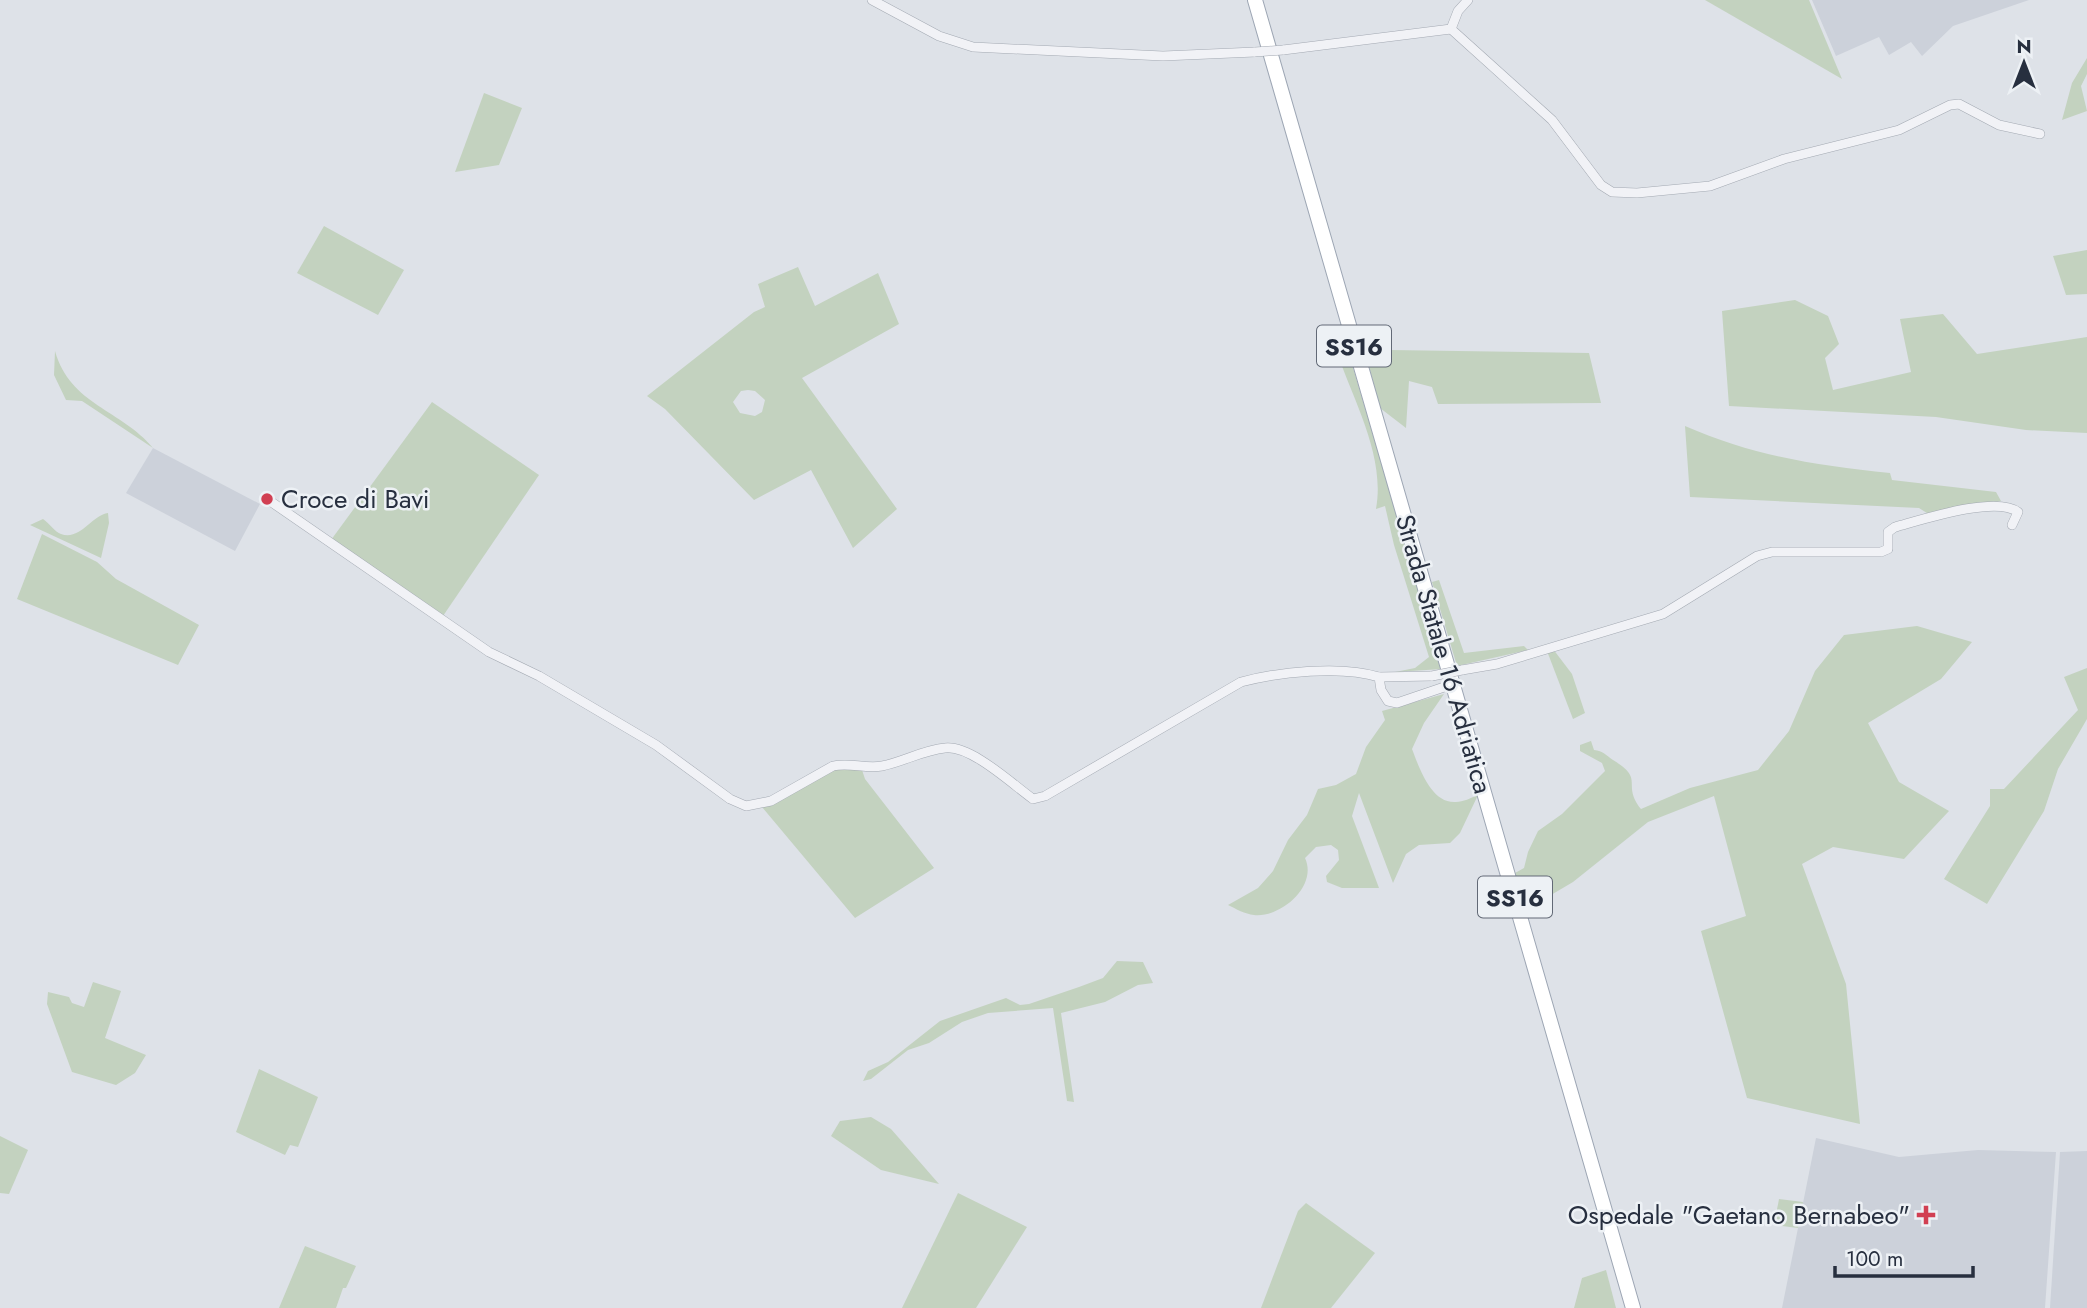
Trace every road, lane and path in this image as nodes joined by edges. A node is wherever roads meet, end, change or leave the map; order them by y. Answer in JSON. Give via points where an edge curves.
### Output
{"nodes":[{"id":1,"x":872,"y":0,"type":"edge"},
{"id":2,"x":1255,"y":0,"type":"edge"},
{"id":3,"x":1468,"y":0,"type":"edge"},
{"id":4,"x":1451,"y":29,"type":"junction"},
{"id":5,"x":2040,"y":134,"type":"dead end"},
{"id":6,"x":270,"y":501,"type":"dead end"},
{"id":7,"x":2011,"y":525,"type":"dead end"},
{"id":8,"x":1379,"y":677,"type":"junction"},
{"id":9,"x":1454,"y":688,"type":"junction"},
{"id":10,"x":1633,"y":1308,"type":"edge"}],
"edges":[{"from":1,"to":4,"type":"street","bridge":true,"via":[[939,36],[974,47],[1163,56],[1283,50]]},
{"from":2,"to":9,"type":"main road","name":"Strada Statale 16 Adriatica","number":"SS16"},
{"from":3,"to":4,"type":"street"},
{"from":4,"to":5,"type":"street","via":[[1552,120],[1601,185],[1612,192],[1710,186],[1784,159],[1899,130],[1950,105],[1959,104],[1998,125]]},
{"from":6,"to":8,"type":"street","via":[[489,652],[656,745],[746,806],[771,801],[834,766],[884,765],[948,747],[971,753],[1033,799],[1241,682],[1265,675],[1329,672]]},
{"from":7,"to":8,"type":"street","bridge":true,"via":[[2018,517],[2012,508],[1976,508],[1895,527],[1888,532],[1888,549],[1881,552],[1758,555],[1663,614],[1497,664],[1432,676]]},
{"from":8,"to":9,"type":"street","via":[[1388,701],[1397,704]]},
{"from":9,"to":10,"type":"main road","name":"Strada Statale 16 Adriatica","number":"SS16"}]}
